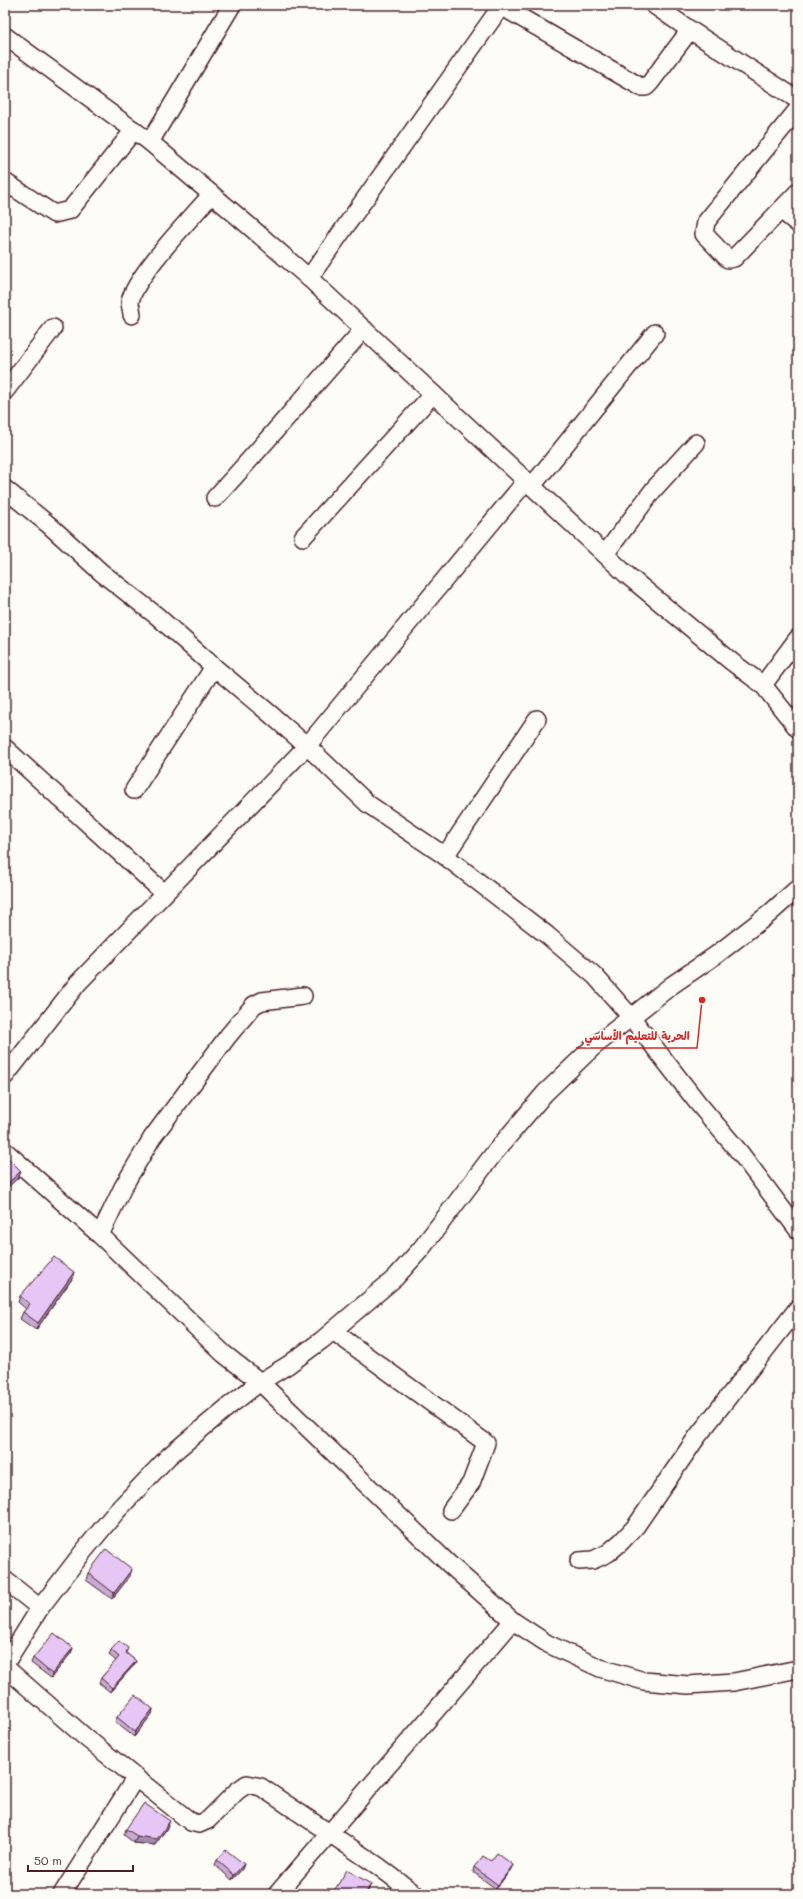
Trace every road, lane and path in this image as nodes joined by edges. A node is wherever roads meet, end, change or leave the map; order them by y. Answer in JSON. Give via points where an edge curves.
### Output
{"nodes":[{"id":1,"x":232,"y":5,"type":"edge"},
{"id":2,"x":502,"y":6,"type":"edge"},
{"id":3,"x":657,"y":6,"type":"edge"},
{"id":4,"x":690,"y":30,"type":"junction"},
{"id":5,"x":5,"y":36,"type":"edge"},
{"id":6,"x":798,"y":100,"type":"edge"},
{"id":7,"x":798,"y":109,"type":"edge"},
{"id":8,"x":134,"y":130,"type":"junction"},
{"id":9,"x":150,"y":142,"type":"junction"},
{"id":10,"x":5,"y":182,"type":"edge"},
{"id":11,"x":798,"y":192,"type":"edge"},
{"id":12,"x":212,"y":194,"type":"junction"},
{"id":13,"x":781,"y":210,"type":"junction"},
{"id":14,"x":798,"y":224,"type":"edge"},
{"id":15,"x":309,"y":278,"type":"junction"},
{"id":16,"x":132,"y":315,"type":"dead end"},
{"id":17,"x":53,"y":328,"type":"dead end"},
{"id":18,"x":364,"y":329,"type":"junction"},
{"id":19,"x":654,"y":333,"type":"dead end"},
{"id":20,"x":5,"y":391,"type":"edge"},
{"id":21,"x":433,"y":394,"type":"junction"},
{"id":22,"x":696,"y":443,"type":"dead end"},
{"id":23,"x":529,"y":483,"type":"junction"},
{"id":24,"x":5,"y":489,"type":"edge"},
{"id":25,"x":216,"y":498,"type":"dead end"},
{"id":26,"x":303,"y":537,"type":"dead end"},
{"id":27,"x":604,"y":554,"type":"junction"},
{"id":28,"x":798,"y":638,"type":"edge"},
{"id":29,"x":214,"y":667,"type":"junction"},
{"id":30,"x":763,"y":685,"type":"junction"},
{"id":31,"x":537,"y":719,"type":"dead end"},
{"id":32,"x":798,"y":729,"type":"edge"},
{"id":33,"x":307,"y":746,"type":"junction"},
{"id":34,"x":5,"y":748,"type":"edge"},
{"id":35,"x":134,"y":790,"type":"dead end"},
{"id":36,"x":445,"y":856,"type":"junction"},
{"id":37,"x":798,"y":888,"type":"edge"},
{"id":38,"x":164,"y":893,"type":"junction"},
{"id":39,"x":303,"y":996,"type":"dead end"},
{"id":40,"x":631,"y":1017,"type":"junction"},
{"id":41,"x":5,"y":1076,"type":"edge"},
{"id":42,"x":5,"y":1151,"type":"edge"},
{"id":43,"x":798,"y":1230,"type":"edge"},
{"id":44,"x":100,"y":1235,"type":"junction"},
{"id":45,"x":798,"y":1308,"type":"edge"},
{"id":46,"x":333,"y":1331,"type":"junction"},
{"id":47,"x":260,"y":1382,"type":"junction"},
{"id":48,"x":451,"y":1510,"type":"dead end"},
{"id":49,"x":578,"y":1561,"type":"dead end"},
{"id":50,"x":5,"y":1580,"type":"edge"},
{"id":51,"x":40,"y":1608,"type":"junction"},
{"id":52,"x":513,"y":1620,"type":"junction"},
{"id":53,"x":5,"y":1666,"type":"edge"},
{"id":54,"x":798,"y":1669,"type":"edge"},
{"id":55,"x":136,"y":1778,"type":"junction"},
{"id":56,"x":330,"y":1833,"type":"junction"},
{"id":57,"x":62,"y":1894,"type":"edge"},
{"id":58,"x":277,"y":1894,"type":"edge"},
{"id":59,"x":415,"y":1894,"type":"edge"}],
"edges":[{"from":1,"to":9,"type":"street"},
{"from":2,"to":4,"type":"street","via":[[641,87],[646,87],[650,83]]},
{"from":2,"to":15,"type":"street"},
{"from":3,"to":4,"type":"street"},
{"from":4,"to":6,"type":"street"},
{"from":5,"to":8,"type":"street"},
{"from":7,"to":13,"type":"street","via":[[706,222],[704,234],[724,256],[728,259],[734,258]]},
{"from":8,"to":9,"type":"street"},
{"from":8,"to":10,"type":"street","via":[[70,210],[54,214]]},
{"from":9,"to":12,"type":"street"},
{"from":11,"to":13,"type":"street"},
{"from":12,"to":15,"type":"street"},
{"from":12,"to":16,"type":"street","via":[[160,253],[135,288],[130,303]]},
{"from":13,"to":14,"type":"street"},
{"from":15,"to":18,"type":"street"},
{"from":17,"to":20,"type":"street"},
{"from":18,"to":21,"type":"street"},
{"from":18,"to":25,"type":"street"},
{"from":19,"to":23,"type":"street"},
{"from":21,"to":23,"type":"street"},
{"from":21,"to":26,"type":"street"},
{"from":22,"to":27,"type":"street","via":[[654,489]]},
{"from":23,"to":27,"type":"street"},
{"from":23,"to":33,"type":"street"},
{"from":24,"to":29,"type":"street"},
{"from":27,"to":30,"type":"street"},
{"from":28,"to":30,"type":"street"},
{"from":29,"to":33,"type":"street"},
{"from":29,"to":35,"type":"street"},
{"from":30,"to":32,"type":"street"},
{"from":31,"to":36,"type":"street"},
{"from":33,"to":36,"type":"street","via":[[368,804]]},
{"from":33,"to":38,"type":"street"},
{"from":34,"to":38,"type":"street"},
{"from":36,"to":40,"type":"street","via":[[589,971]]},
{"from":37,"to":40,"type":"street","via":[[769,914]]},
{"from":38,"to":41,"type":"street","via":[[78,983]]},
{"from":39,"to":44,"type":"street","via":[[262,1001],[254,1005],[152,1138],[123,1187]]},
{"from":40,"to":43,"type":"street","via":[[741,1154]]},
{"from":40,"to":46,"type":"street","via":[[592,1048],[545,1093],[395,1278]]},
{"from":42,"to":44,"type":"street"},
{"from":44,"to":47,"type":"street","via":[[224,1354]]},
{"from":45,"to":49,"type":"street","via":[[697,1437],[636,1526],[608,1553],[593,1560]]},
{"from":46,"to":47,"type":"street","via":[[288,1365]]},
{"from":46,"to":48,"type":"street","via":[[486,1443],[471,1483]]},
{"from":47,"to":51,"type":"street","via":[[197,1432],[142,1483]]},
{"from":47,"to":52,"type":"street","via":[[404,1521]]},
{"from":50,"to":51,"type":"street"},
{"from":51,"to":53,"type":"street"},
{"from":52,"to":54,"type":"street","via":[[548,1644],[600,1668],[644,1681],[688,1685],[734,1682]]},
{"from":52,"to":56,"type":"street"},
{"from":53,"to":55,"type":"street"},
{"from":55,"to":56,"type":"street","via":[[191,1822],[199,1824],[208,1820],[247,1784],[261,1787]]},
{"from":55,"to":57,"type":"street"},
{"from":56,"to":58,"type":"street"},
{"from":56,"to":59,"type":"street"}]}
